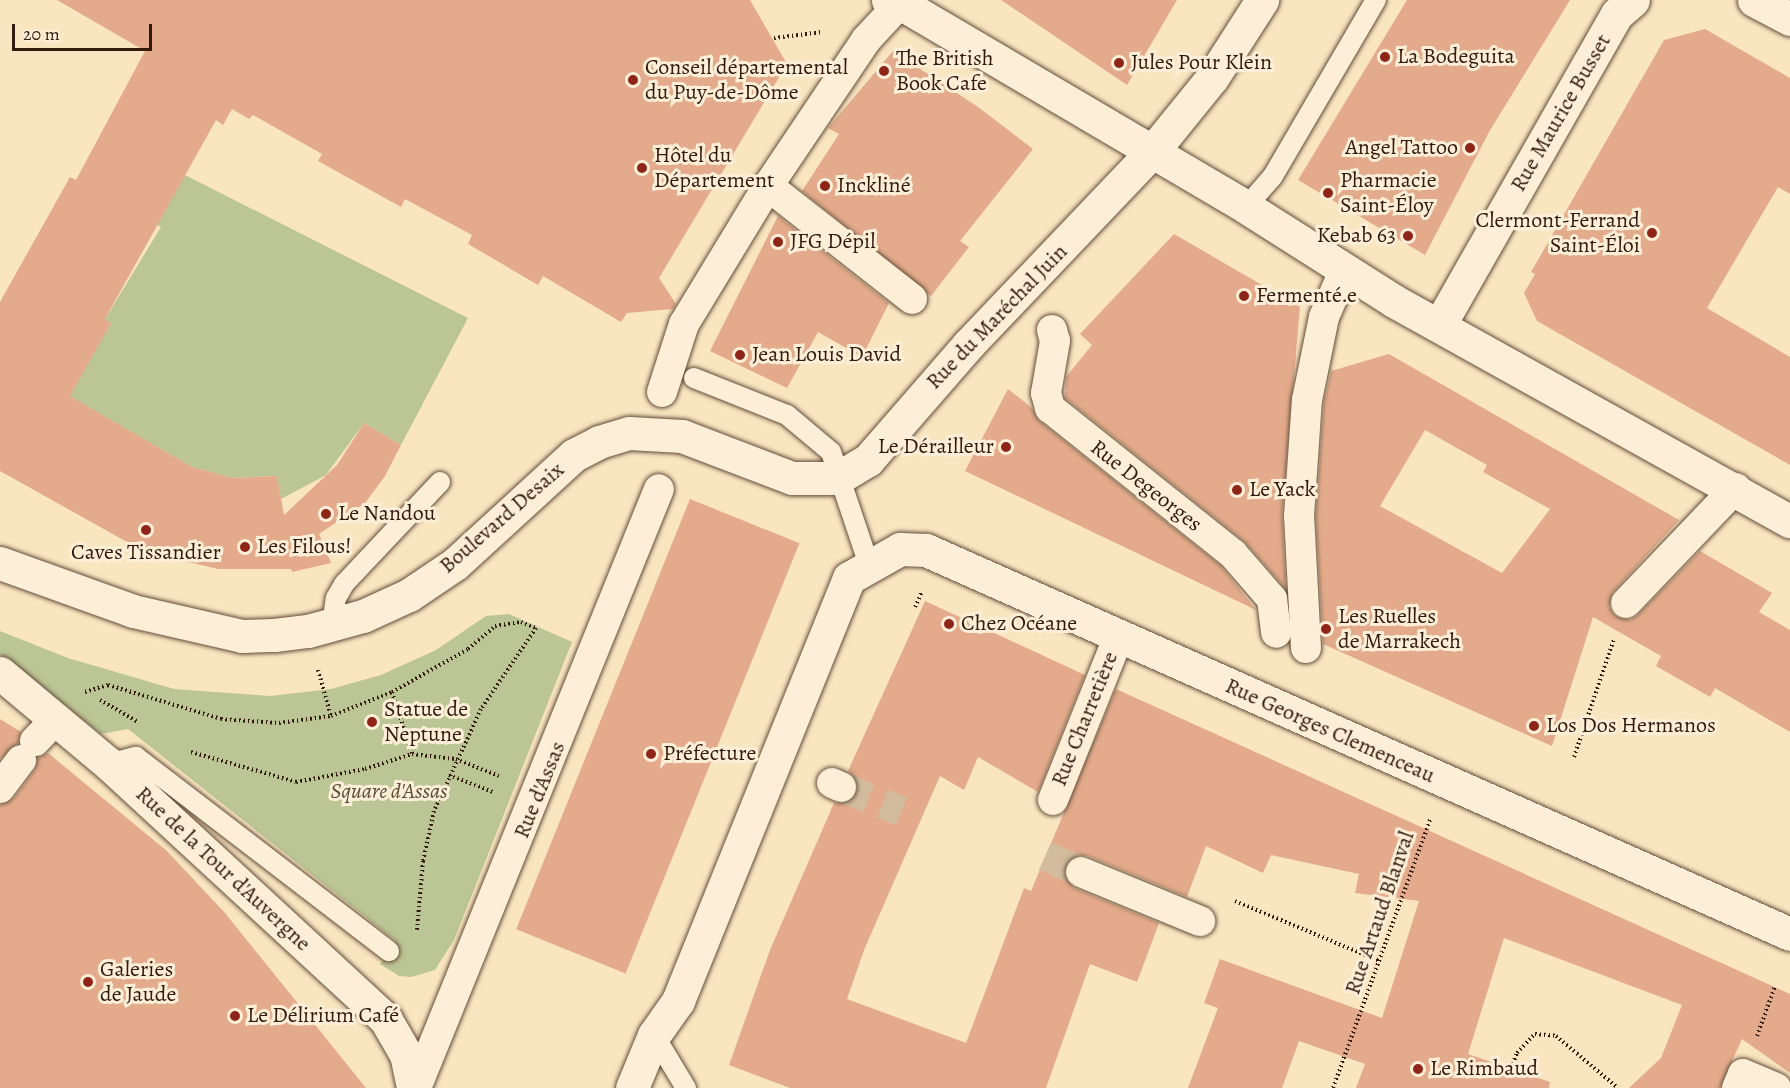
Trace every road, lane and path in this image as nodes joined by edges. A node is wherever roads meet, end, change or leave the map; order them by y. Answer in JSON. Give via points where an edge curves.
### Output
{"nodes":[{"id":1,"x":1263,"y":0,"type":"edge"},
{"id":2,"x":1376,"y":0,"type":"edge"},
{"id":3,"x":1633,"y":0,"type":"edge"},
{"id":4,"x":1754,"y":0,"type":"edge"},
{"id":5,"x":897,"y":1,"type":"edge"},
{"id":6,"x":1790,"y":19,"type":"edge"},
{"id":7,"x":1152,"y":152,"type":"junction"},
{"id":8,"x":768,"y":186,"type":"junction"},
{"id":9,"x":1246,"y":207,"type":"junction"},
{"id":10,"x":1344,"y":271,"type":"junction"},
{"id":11,"x":912,"y":299,"type":"dead end"},
{"id":12,"x":1440,"y":324,"type":"junction"},
{"id":13,"x":1052,"y":330,"type":"dead end"},
{"id":14,"x":694,"y":378,"type":"dead end"},
{"id":15,"x":662,"y":392,"type":"dead end"},
{"id":16,"x":838,"y":478,"type":"junction"},
{"id":17,"x":440,"y":482,"type":"dead end"},
{"id":18,"x":1736,"y":488,"type":"junction"},
{"id":19,"x":659,"y":489,"type":"dead end"},
{"id":20,"x":1790,"y":521,"type":"edge"},
{"id":21,"x":0,"y":563,"type":"edge"},
{"id":22,"x":869,"y":565,"type":"junction"},
{"id":23,"x":924,"y":586,"type":"dead end"},
{"id":24,"x":1626,"y":603,"type":"joint"},
{"id":25,"x":915,"y":607,"type":"dead end"},
{"id":26,"x":332,"y":625,"type":"junction"},
{"id":27,"x":1276,"y":633,"type":"dead end"},
{"id":28,"x":1118,"y":638,"type":"junction"},
{"id":29,"x":1306,"y":648,"type":"dead end"},
{"id":30,"x":0,"y":673,"type":"edge"},
{"id":31,"x":392,"y":692,"type":"junction"},
{"id":32,"x":85,"y":693,"type":"junction"},
{"id":33,"x":147,"y":727,"type":"dead end"},
{"id":34,"x":48,"y":729,"type":"junction"},
{"id":35,"x":184,"y":749,"type":"dead end"},
{"id":36,"x":412,"y":754,"type":"junction"},
{"id":37,"x":1574,"y":758,"type":"dead end"},
{"id":38,"x":456,"y":759,"type":"junction"},
{"id":39,"x":109,"y":764,"type":"junction"},
{"id":40,"x":0,"y":788,"type":"edge"},
{"id":41,"x":539,"y":791,"type":"junction"},
{"id":42,"x":1053,"y":800,"type":"dead end"},
{"id":43,"x":1427,"y":827,"type":"dead end"},
{"id":44,"x":1081,"y":872,"type":"tunnel mouth"},
{"id":45,"x":1233,"y":900,"type":"dead end"},
{"id":46,"x":1200,"y":921,"type":"dead end"},
{"id":47,"x":1790,"y":934,"type":"edge"},
{"id":48,"x":416,"y":936,"type":"dead end"},
{"id":49,"x":389,"y":951,"type":"dead end"},
{"id":50,"x":1380,"y":961,"type":"junction"},
{"id":51,"x":1775,"y":986,"type":"dead end"},
{"id":52,"x":654,"y":1035,"type":"junction"},
{"id":53,"x":1511,"y":1068,"type":"dead end"},
{"id":54,"x":1740,"y":1081,"type":"edge"},
{"id":55,"x":414,"y":1088,"type":"edge"},
{"id":56,"x":632,"y":1088,"type":"edge"},
{"id":57,"x":686,"y":1088,"type":"edge"},
{"id":58,"x":1333,"y":1088,"type":"edge"},
{"id":59,"x":1618,"y":1088,"type":"edge"},
{"id":60,"x":1776,"y":1088,"type":"edge"}],
"edges":[{"from":1,"to":7,"type":"street","name":"Rue du Maréchal Juin","via":[[1212,78]]},
{"from":2,"to":9,"type":"lane","via":[[1273,176]]},
{"from":3,"to":12,"type":"street","name":"Rue Maurice Busset","via":[[1617,14]]},
{"from":4,"to":6,"type":"street"},
{"from":5,"to":7,"type":"street"},
{"from":5,"to":8,"type":"street","via":[[866,40]]},
{"from":7,"to":9,"type":"street"},
{"from":7,"to":16,"type":"street","name":"Rue du Maréchal Juin","via":[[968,345],[868,460]]},
{"from":8,"to":11,"type":"street"},
{"from":8,"to":15,"type":"street","via":[[684,324]]},
{"from":9,"to":10,"type":"street"},
{"from":10,"to":12,"type":"street"},
{"from":10,"to":29,"type":"street","via":[[1324,317],[1307,400],[1299,516]]},
{"from":12,"to":18,"type":"street"},
{"from":13,"to":27,"type":"street","name":"Rue Degeorges","via":[[1056,341],[1046,393],[1050,408],[1233,554],[1272,599]]},
{"from":14,"to":16,"type":"lane","via":[[787,415],[831,452]]},
{"from":16,"to":22,"type":"lane"},
{"from":16,"to":26,"type":"street","name":"Boulevard Desaix","via":[[792,478],[708,444],[662,433],[629,433],[574,455],[455,564],[409,595]]},
{"from":17,"to":26,"type":"lane","via":[[344,584],[336,598]]},
{"from":18,"to":20,"type":"street"},
{"from":18,"to":24,"type":"street"},
{"from":19,"to":41,"type":"street","name":"Rue d'Assas"},
{"from":21,"to":26,"type":"street","name":"Boulevard Desaix","via":[[133,612],[242,636],[308,631]]},
{"from":22,"to":28,"type":"street","name":"Rue Georges Clemenceau","via":[[900,549],[926,550]]},
{"from":22,"to":52,"type":"street","name":"Rue Georges Clemenceau","via":[[849,578],[678,1001]]},
{"from":23,"to":25,"type":"path"},
{"from":24,"to":37,"type":"path"},
{"from":28,"to":42,"type":"street","name":"Rue Charretière"},
{"from":28,"to":47,"type":"street","name":"Rue Georges Clemenceau"},
{"from":30,"to":34,"type":"street","name":"Rue de la Tour d'Auvergne"},
{"from":31,"to":32,"type":"path","via":[[331,716],[279,723],[221,719],[108,685]]},
{"from":31,"to":36,"type":"path"},
{"from":31,"to":38,"type":"path","via":[[468,648],[495,626],[521,622],[536,628],[481,709]]},
{"from":32,"to":33,"type":"path"},
{"from":32,"to":34,"type":"path"},
{"from":34,"to":39,"type":"street","name":"Rue de la Tour d'Auvergne"},
{"from":34,"to":40,"type":"street"},
{"from":35,"to":36,"type":"path","via":[[296,782],[365,769]]},
{"from":36,"to":38,"type":"path"},
{"from":38,"to":41,"type":"path"},
{"from":38,"to":48,"type":"path","via":[[434,811],[423,861]]},
{"from":39,"to":49,"type":"lane","via":[[136,757]]},
{"from":39,"to":55,"type":"street","name":"Rue de la Tour d'Auvergne","via":[[386,1020],[406,1054]]},
{"from":41,"to":55,"type":"street","name":"Rue d'Assas"},
{"from":43,"to":50,"type":"path","name":"Rue Artaud Blanval"},
{"from":44,"to":46,"type":"street"},
{"from":45,"to":50,"type":"path"},
{"from":50,"to":58,"type":"path","name":"Rue Artaud Blanval"},
{"from":51,"to":54,"type":"path"},
{"from":52,"to":56,"type":"street","name":"Rue Georges Clemenceau"},
{"from":52,"to":57,"type":"lane"},
{"from":53,"to":59,"type":"path","via":[[1517,1053],[1535,1034],[1556,1036]]},
{"from":54,"to":60,"type":"street"}]}
